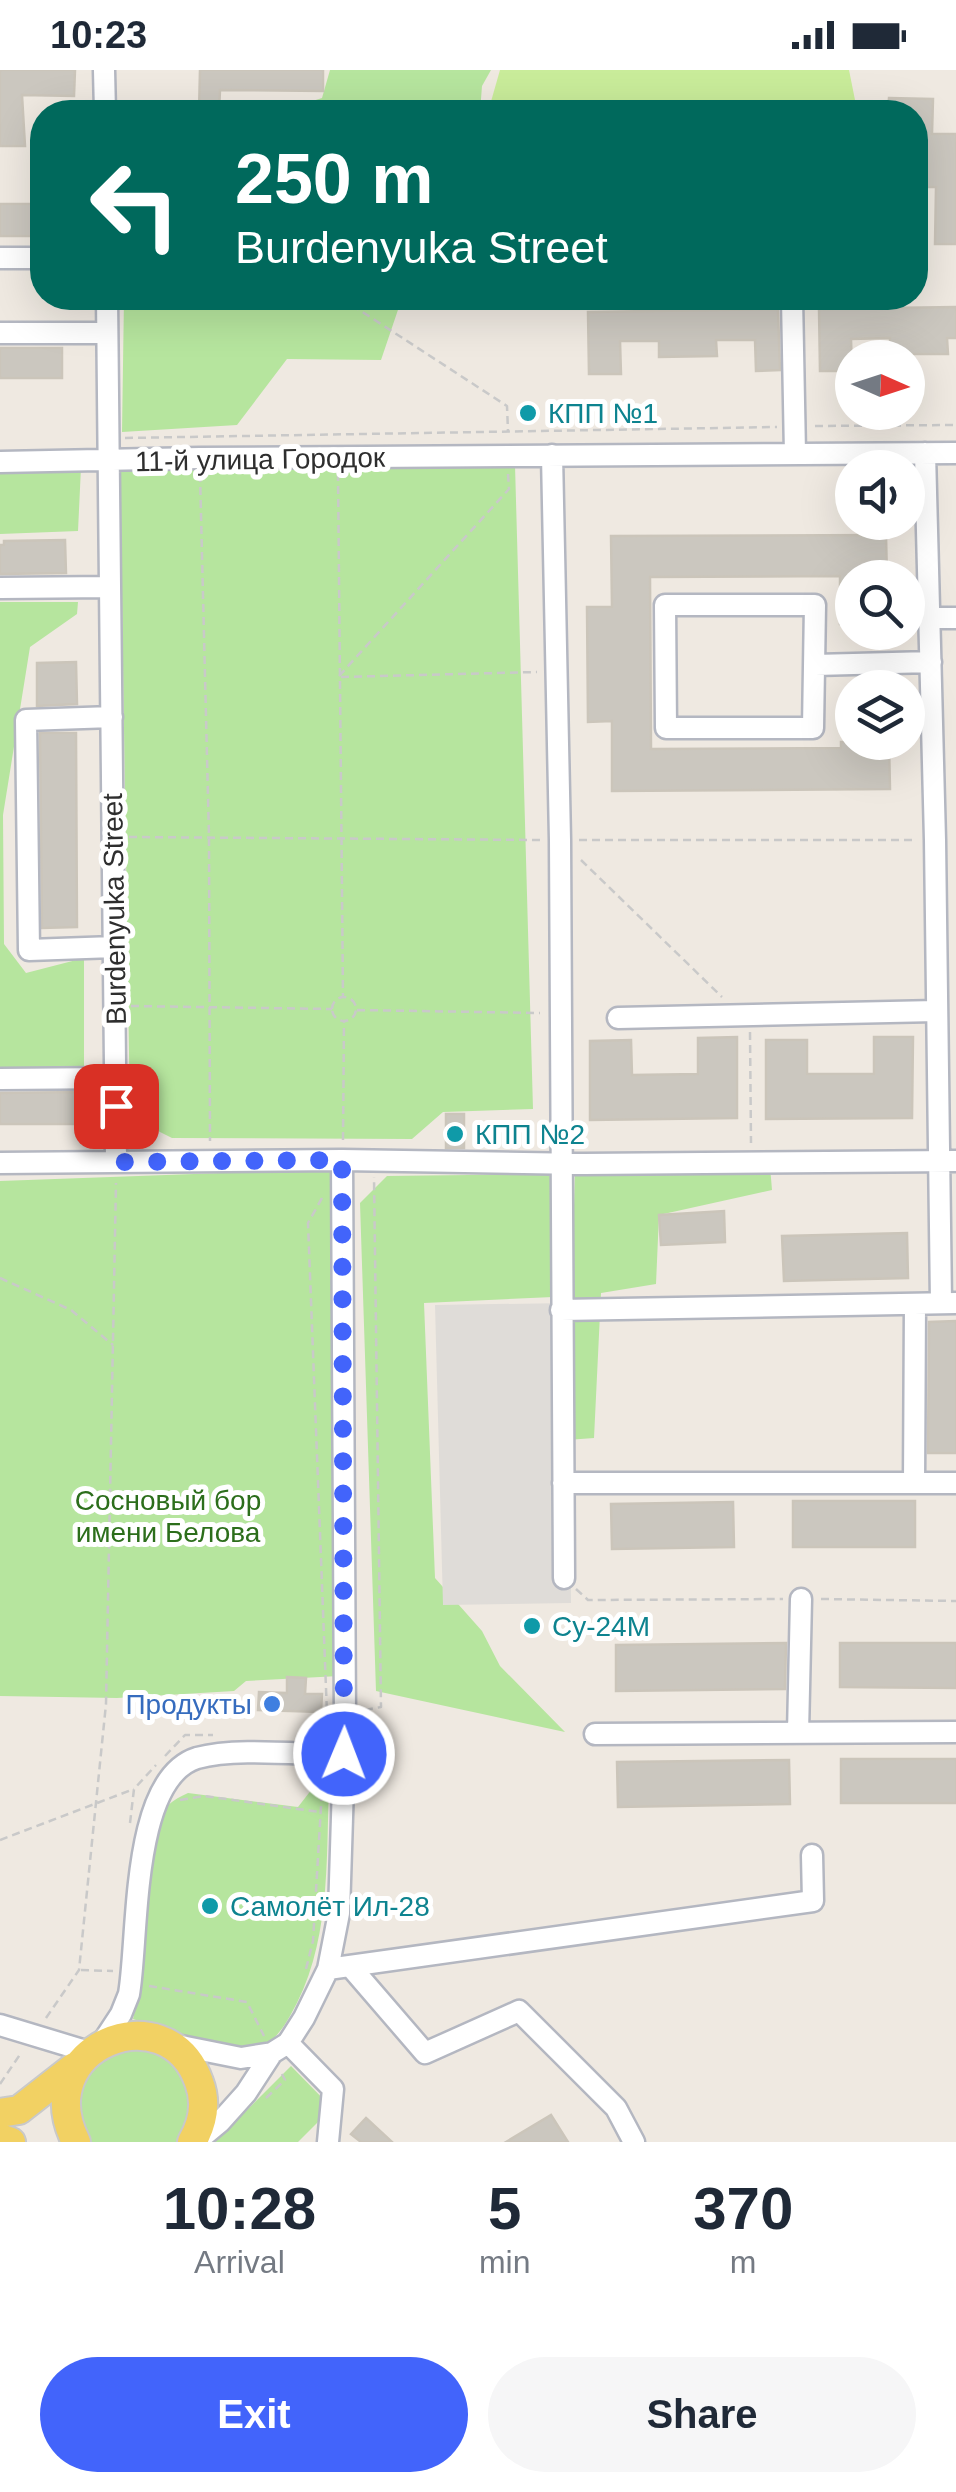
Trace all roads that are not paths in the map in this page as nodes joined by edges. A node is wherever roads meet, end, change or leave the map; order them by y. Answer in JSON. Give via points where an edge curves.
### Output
{"nodes":[{"id":1,"x":104,"y":70,"type":"edge"},
{"id":2,"x":105,"y":100,"type":"edge"},
{"id":3,"x":0,"y":258,"type":"edge"},
{"id":4,"x":30,"y":258,"type":"edge"},
{"id":5,"x":107,"y":310,"type":"edge"},
{"id":6,"x":792,"y":310,"type":"edge"},
{"id":7,"x":0,"y":333,"type":"edge"},
{"id":8,"x":107,"y":333,"type":"junction"},
{"id":9,"x":925,"y":453,"type":"joint"},
{"id":10,"x":956,"y":453,"type":"edge"},
{"id":11,"x":795,"y":454,"type":"junction"},
{"id":12,"x":835,"y":454,"type":"edge"},
{"id":13,"x":552,"y":455,"type":"junction"},
{"id":14,"x":0,"y":462,"type":"edge"},
{"id":15,"x":109,"y":462,"type":"junction"},
{"id":16,"x":110,"y":587,"type":"junction"},
{"id":17,"x":0,"y":588,"type":"edge"},
{"id":18,"x":930,"y":618,"type":"junction"},
{"id":19,"x":956,"y":618,"type":"edge"},
{"id":20,"x":931,"y":662,"type":"junction"},
{"id":21,"x":814,"y":665,"type":"junction"},
{"id":22,"x":112,"y":717,"type":"junction"},
{"id":23,"x":114,"y":946,"type":"junction"},
{"id":24,"x":936,"y":1011,"type":"junction"},
{"id":25,"x":618,"y":1018,"type":"dead end"},
{"id":26,"x":115,"y":1078,"type":"junction"},
{"id":27,"x":0,"y":1079,"type":"edge"},
{"id":28,"x":342,"y":1160,"type":"junction"},
{"id":29,"x":947,"y":1161,"type":"edge"},
{"id":30,"x":116,"y":1162,"type":"junction"},
{"id":31,"x":0,"y":1163,"type":"edge"},
{"id":32,"x":559,"y":1163,"type":"junction"},
{"id":33,"x":948,"y":1303,"type":"edge"},
{"id":34,"x":915,"y":1304,"type":"junction"},
{"id":35,"x":561,"y":1310,"type":"junction"},
{"id":36,"x":914,"y":1483,"type":"junction"},
{"id":37,"x":956,"y":1483,"type":"edge"},
{"id":38,"x":563,"y":1484,"type":"junction"},
{"id":39,"x":564,"y":1578,"type":"road end"},
{"id":40,"x":800,"y":1599,"type":"road end"},
{"id":41,"x":956,"y":1732,"type":"edge"},
{"id":42,"x":798,"y":1733,"type":"junction"},
{"id":43,"x":596,"y":1734,"type":"dead end"},
{"id":44,"x":334,"y":1754,"type":"junction"},
{"id":45,"x":812,"y":1855,"type":"dead end"},
{"id":46,"x":339,"y":1967,"type":"junction"},
{"id":47,"x":0,"y":2024,"type":"edge"},
{"id":48,"x":277,"y":2042,"type":"junction"},
{"id":49,"x":168,"y":2044,"type":"junction"},
{"id":50,"x":90,"y":2053,"type":"junction"},
{"id":51,"x":0,"y":2113,"type":"edge"},
{"id":52,"x":0,"y":2138,"type":"edge"},
{"id":53,"x":11,"y":2142,"type":"edge"},
{"id":54,"x":76,"y":2142,"type":"edge"},
{"id":55,"x":194,"y":2142,"type":"edge"},
{"id":56,"x":328,"y":2142,"type":"edge"},
{"id":57,"x":634,"y":2142,"type":"edge"}],
"edges":[{"from":1,"to":2,"type":"street"},
{"from":3,"to":4,"type":"street"},
{"from":5,"to":8,"type":"street","name":"Burdenyuka Street"},
{"from":6,"to":11,"type":"street"},
{"from":7,"to":8,"type":"street"},
{"from":8,"to":15,"type":"street","name":"Burdenyuka Street"},
{"from":9,"to":10,"type":"street","name":"11-й улица Городок"},
{"from":9,"to":18,"type":"street"},
{"from":11,"to":12,"type":"street","name":"11-й улица Городок"},
{"from":11,"to":13,"type":"street","name":"11-й улица Городок"},
{"from":13,"to":15,"type":"street","name":"11-й улица Городок"},
{"from":13,"to":32,"type":"street"},
{"from":14,"to":15,"type":"street","name":"11-й улица Городок"},
{"from":15,"to":16,"type":"street","name":"Burdenyuka Street"},
{"from":16,"to":17,"type":"street"},
{"from":16,"to":22,"type":"street","name":"Burdenyuka Street"},
{"from":18,"to":19,"type":"street"},
{"from":18,"to":20,"type":"street"},
{"from":20,"to":21,"type":"street"},
{"from":20,"to":24,"type":"street"},
{"from":21,"to":21,"type":"street","via":[[814,605],[664,605],[666,728],[812,728]]},
{"from":22,"to":23,"type":"street","name":"Burdenyuka Street"},
{"from":22,"to":23,"type":"street","via":[[26,720],[29,950]]},
{"from":23,"to":26,"type":"street","name":"Burdenyuka Street"},
{"from":24,"to":25,"type":"street"},
{"from":24,"to":29,"type":"street"},
{"from":26,"to":27,"type":"street"},
{"from":26,"to":30,"type":"street","name":"Burdenyuka Street"},
{"from":28,"to":30,"type":"street"},
{"from":28,"to":32,"type":"street"},
{"from":28,"to":44,"type":"street"},
{"from":29,"to":32,"type":"street"},
{"from":29,"to":33,"type":"street"},
{"from":30,"to":31,"type":"street"},
{"from":32,"to":35,"type":"street"},
{"from":33,"to":34,"type":"street"},
{"from":34,"to":35,"type":"street"},
{"from":34,"to":36,"type":"street"},
{"from":35,"to":38,"type":"street"},
{"from":36,"to":37,"type":"street"},
{"from":36,"to":38,"type":"street"},
{"from":38,"to":39,"type":"street"},
{"from":40,"to":42,"type":"street"},
{"from":41,"to":42,"type":"street"},
{"from":42,"to":43,"type":"street"},
{"from":44,"to":46,"type":"street"},
{"from":44,"to":50,"type":"street","via":[[195,1759],[173,1774],[150,1815],[133,1973],[122,2014]]},
{"from":45,"to":46,"type":"street","via":[[813,1902]]},
{"from":46,"to":48,"type":"street","via":[[304,2018]]},
{"from":46,"to":57,"type":"street","via":[[425,2053],[519,2012],[616,2108]]},
{"from":47,"to":50,"type":"street"},
{"from":48,"to":49,"type":"street","via":[[241,2058]]},
{"from":48,"to":55,"type":"street","via":[[246,2093]]},
{"from":48,"to":56,"type":"street","via":[[333,2089]]},
{"from":49,"to":50,"type":"main road","via":[[124,2036]]},
{"from":49,"to":55,"type":"main road","via":[[196,2072],[202,2091],[204,2111]]},
{"from":50,"to":51,"type":"main road","via":[[19,2110]]},
{"from":50,"to":54,"type":"main road","via":[[69,2081],[65,2101]]},
{"from":52,"to":53,"type":"main road"}]}
